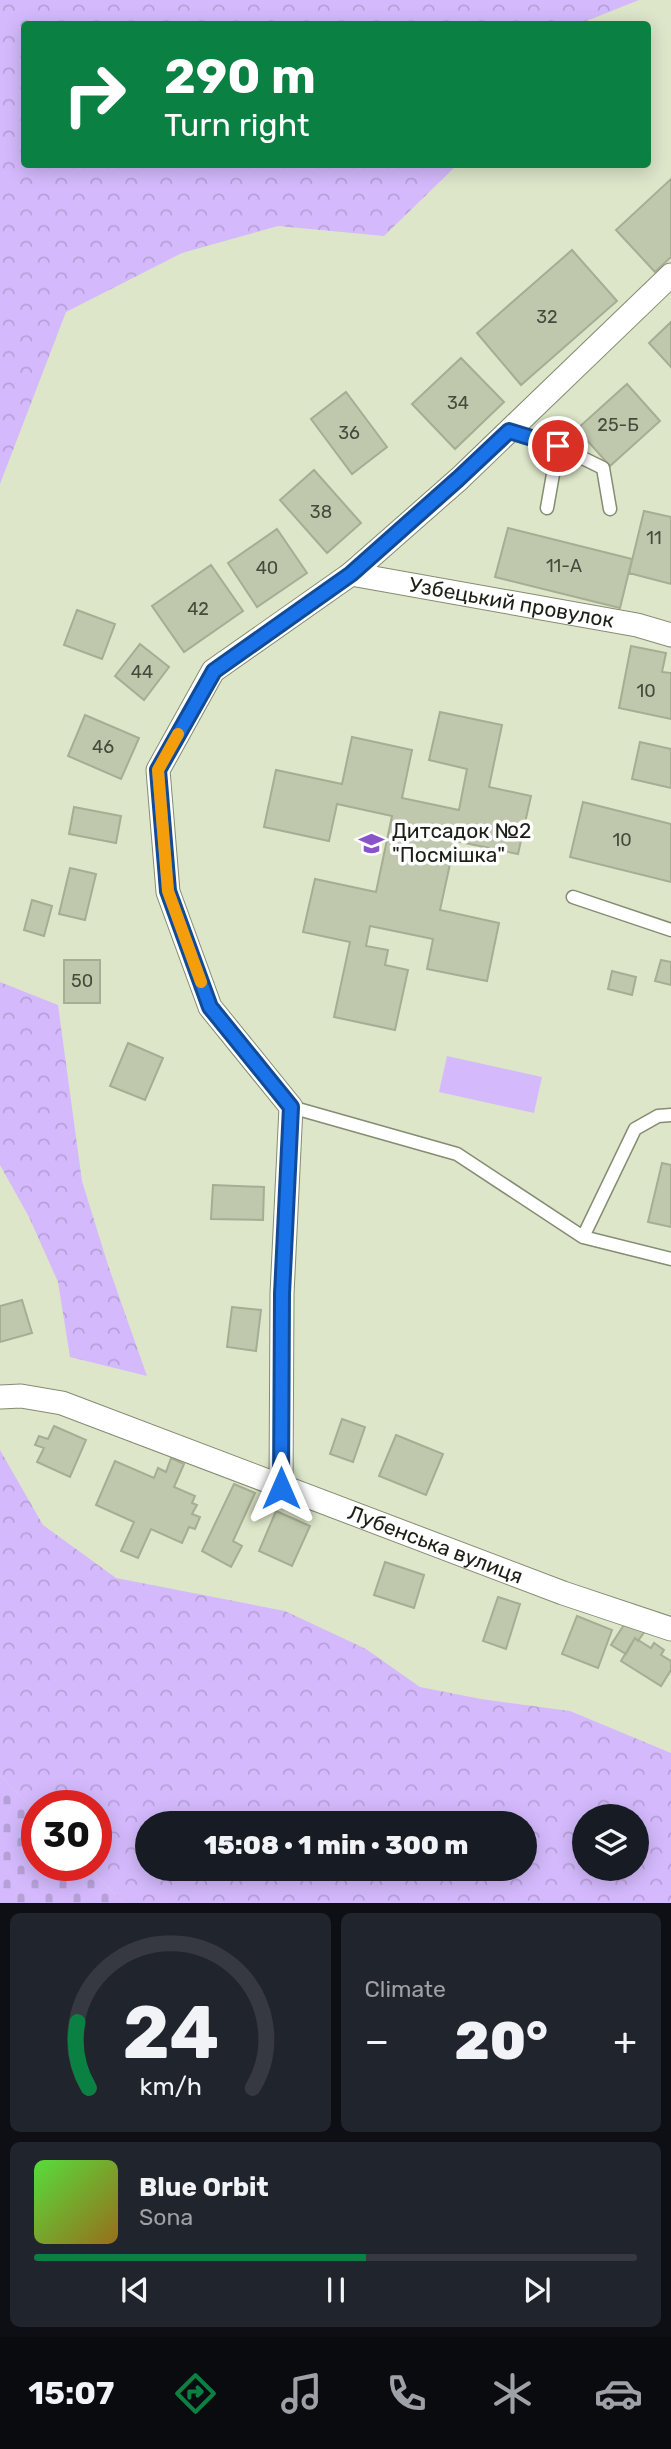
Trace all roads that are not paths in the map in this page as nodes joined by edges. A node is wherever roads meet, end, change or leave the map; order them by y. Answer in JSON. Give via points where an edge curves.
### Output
{"nodes":[{"id":1,"x":671,"y":275,"type":"edge"},
{"id":2,"x":509,"y":431,"type":"junction"},
{"id":3,"x":558,"y":446,"type":"junction"},
{"id":4,"x":547,"y":508,"type":"dead end"},
{"id":5,"x":610,"y":509,"type":"dead end"},
{"id":6,"x":351,"y":574,"type":"junction"},
{"id":7,"x":671,"y":635,"type":"edge"},
{"id":8,"x":573,"y":897,"type":"dead end"},
{"id":9,"x":671,"y":930,"type":"edge"},
{"id":10,"x":291,"y":1107,"type":"junction"},
{"id":11,"x":671,"y":1115,"type":"edge"},
{"id":12,"x":583,"y":1237,"type":"junction"},
{"id":13,"x":671,"y":1259,"type":"edge"},
{"id":14,"x":0,"y":1397,"type":"edge"},
{"id":15,"x":281,"y":1488,"type":"junction"},
{"id":16,"x":671,"y":1629,"type":"edge"}],
"edges":[{"from":1,"to":2,"type":"street"},
{"from":2,"to":3,"type":"lane"},
{"from":2,"to":6,"type":"street"},
{"from":3,"to":4,"type":"lane"},
{"from":3,"to":5,"type":"lane","via":[[603,468]]},
{"from":6,"to":7,"type":"street","name":"Узбецький провулок"},
{"from":6,"to":10,"type":"street","via":[[214,671],[158,770],[168,891],[210,1007]]},
{"from":8,"to":9,"type":"lane"},
{"from":10,"to":12,"type":"lane","via":[[457,1154]]},
{"from":10,"to":15,"type":"street","via":[[282,1294]]},
{"from":11,"to":12,"type":"lane","via":[[658,1116],[635,1129]]},
{"from":12,"to":13,"type":"lane"},
{"from":14,"to":15,"type":"street","name":"Лубенська вулиця","via":[[62,1403]]},
{"from":15,"to":16,"type":"street","name":"Лубенська вулиця"}]}
